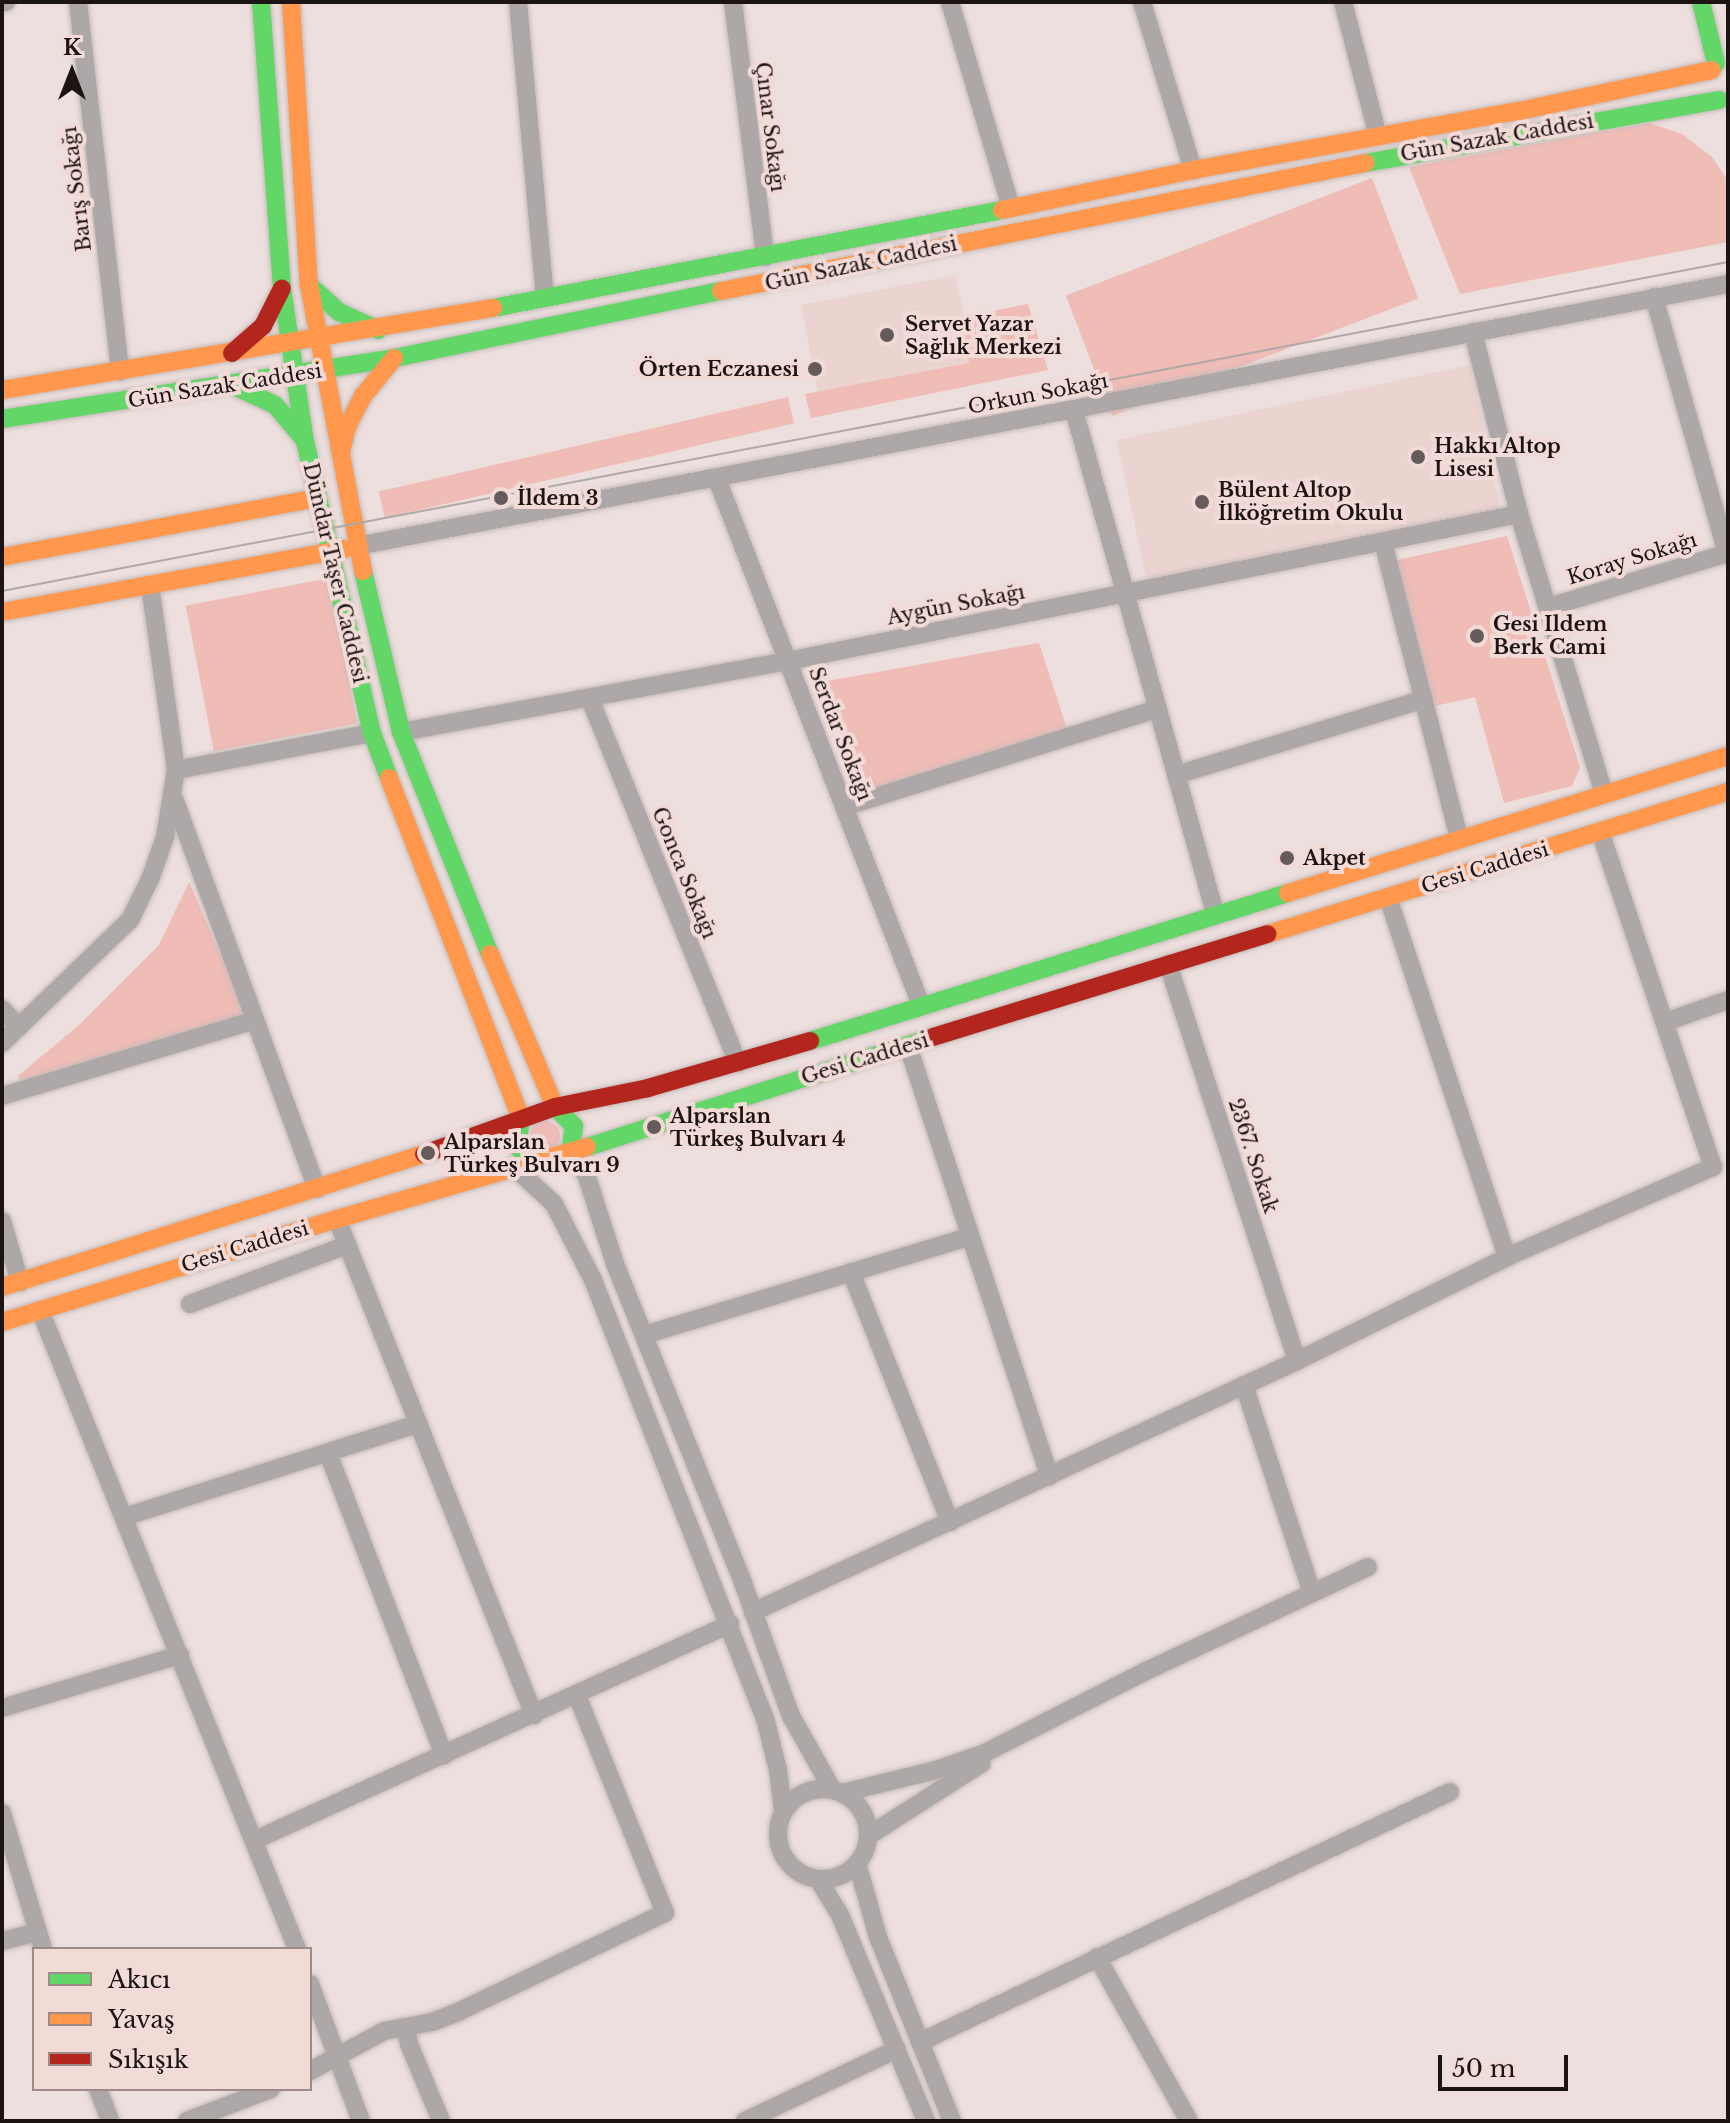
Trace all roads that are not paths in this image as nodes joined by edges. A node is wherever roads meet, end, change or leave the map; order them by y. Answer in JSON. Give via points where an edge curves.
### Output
{"nodes":[{"id":1,"x":78,"y":2,"type":"edge"},
{"id":2,"x":261,"y":2,"type":"edge"},
{"id":3,"x":291,"y":2,"type":"edge"},
{"id":4,"x":518,"y":2,"type":"edge"},
{"id":5,"x":733,"y":2,"type":"edge"},
{"id":6,"x":950,"y":2,"type":"edge"},
{"id":7,"x":1142,"y":2,"type":"edge"},
{"id":8,"x":1343,"y":2,"type":"edge"},
{"id":9,"x":1701,"y":2,"type":"edge"},
{"id":10,"x":1719,"y":62,"type":"edge"},
{"id":11,"x":1725,"y":104,"type":"edge"},
{"id":12,"x":1378,"y":136,"type":"junction"},
{"id":13,"x":1193,"y":170,"type":"junction"},
{"id":14,"x":1011,"y":208,"type":"junction"},
{"id":15,"x":765,"y":257,"type":"junction"},
{"id":16,"x":1728,"y":284,"type":"edge"},
{"id":17,"x":309,"y":285,"type":"junction"},
{"id":18,"x":282,"y":288,"type":"junction"},
{"id":19,"x":1654,"y":297,"type":"junction"},
{"id":20,"x":545,"y":298,"type":"junction"},
{"id":21,"x":378,"y":330,"type":"junction"},
{"id":22,"x":1473,"y":332,"type":"junction"},
{"id":23,"x":317,"y":341,"type":"junction"},
{"id":24,"x":291,"y":346,"type":"junction"},
{"id":25,"x":228,"y":356,"type":"junction"},
{"id":26,"x":394,"y":358,"type":"junction"},
{"id":27,"x":322,"y":371,"type":"junction"},
{"id":28,"x":120,"y":372,"type":"junction"},
{"id":29,"x":296,"y":375,"type":"junction"},
{"id":30,"x":231,"y":385,"type":"junction"},
{"id":31,"x":2,"y":390,"type":"edge"},
{"id":32,"x":1074,"y":410,"type":"junction"},
{"id":33,"x":2,"y":419,"type":"edge"},
{"id":34,"x":305,"y":441,"type":"junction"},
{"id":35,"x":340,"y":460,"type":"junction"},
{"id":36,"x":717,"y":479,"type":"junction"},
{"id":37,"x":317,"y":498,"type":"junction"},
{"id":38,"x":1519,"y":514,"type":"junction"},
{"id":39,"x":1383,"y":542,"type":"junction"},
{"id":40,"x":357,"y":546,"type":"junction"},
{"id":41,"x":329,"y":552,"type":"junction"},
{"id":42,"x":1727,"y":553,"type":"edge"},
{"id":43,"x":2,"y":557,"type":"edge"},
{"id":44,"x":150,"y":585,"type":"junction"},
{"id":45,"x":1125,"y":593,"type":"junction"},
{"id":46,"x":1549,"y":607,"type":"junction"},
{"id":47,"x":2,"y":612,"type":"edge"},
{"id":48,"x":788,"y":661,"type":"junction"},
{"id":49,"x":590,"y":699,"type":"junction"},
{"id":50,"x":1424,"y":699,"type":"junction"},
{"id":51,"x":1157,"y":709,"type":"junction"},
{"id":52,"x":401,"y":732,"type":"junction"},
{"id":53,"x":372,"y":733,"type":"junction"},
{"id":54,"x":1728,"y":756,"type":"edge"},
{"id":55,"x":176,"y":770,"type":"junction"},
{"id":56,"x":1176,"y":775,"type":"junction"},
{"id":57,"x":1728,"y":792,"type":"edge"},
{"id":58,"x":1604,"y":794,"type":"junction"},
{"id":59,"x":174,"y":798,"type":"junction"},
{"id":60,"x":844,"y":807,"type":"junction"},
{"id":61,"x":1600,"y":832,"type":"junction"},
{"id":62,"x":1459,"y":838,"type":"junction"},
{"id":63,"x":1388,"y":898,"type":"junction"},
{"id":64,"x":1215,"y":913,"type":"junction"},
{"id":65,"x":1168,"y":964,"type":"junction"},
{"id":66,"x":1728,"y":1000,"type":"edge"},
{"id":67,"x":921,"y":1005,"type":"junction"},
{"id":68,"x":2,"y":1009,"type":"edge"},
{"id":69,"x":255,"y":1020,"type":"junction"},
{"id":70,"x":1665,"y":1022,"type":"junction"},
{"id":71,"x":19,"y":1027,"type":"junction"},
{"id":72,"x":2,"y":1043,"type":"edge"},
{"id":73,"x":908,"y":1046,"type":"junction"},
{"id":74,"x":738,"y":1063,"type":"junction"},
{"id":75,"x":2,"y":1096,"type":"edge"},
{"id":76,"x":555,"y":1107,"type":"junction"},
{"id":77,"x":521,"y":1118,"type":"junction"},
{"id":78,"x":570,"y":1153,"type":"junction"},
{"id":79,"x":535,"y":1163,"type":"junction"},
{"id":80,"x":1721,"y":1163,"type":"edge"},
{"id":81,"x":516,"y":1169,"type":"junction"},
{"id":82,"x":317,"y":1189,"type":"junction"},
{"id":83,"x":337,"y":1219,"type":"junction"},
{"id":84,"x":2,"y":1221,"type":"edge"},
{"id":85,"x":969,"y":1237,"type":"junction"},
{"id":86,"x":347,"y":1245,"type":"junction"},
{"id":87,"x":1507,"y":1257,"type":"junction"},
{"id":88,"x":851,"y":1272,"type":"junction"},
{"id":89,"x":11,"y":1284,"type":"edge"},
{"id":90,"x":190,"y":1304,"type":"dead end"},
{"id":91,"x":40,"y":1310,"type":"junction"},
{"id":92,"x":2,"y":1322,"type":"edge"},
{"id":93,"x":644,"y":1335,"type":"junction"},
{"id":94,"x":1297,"y":1361,"type":"junction"},
{"id":95,"x":1244,"y":1385,"type":"junction"},
{"id":96,"x":418,"y":1424,"type":"junction"},
{"id":97,"x":328,"y":1453,"type":"junction"},
{"id":98,"x":1049,"y":1476,"type":"junction"},
{"id":99,"x":124,"y":1517,"type":"junction"},
{"id":100,"x":950,"y":1522,"type":"junction"},
{"id":101,"x":1368,"y":1567,"type":"dead end"},
{"id":102,"x":1312,"y":1593,"type":"junction"},
{"id":103,"x":753,"y":1612,"type":"junction"},
{"id":104,"x":730,"y":1624,"type":"junction"},
{"id":105,"x":180,"y":1655,"type":"junction"},
{"id":106,"x":577,"y":1695,"type":"junction"},
{"id":107,"x":2,"y":1708,"type":"edge"},
{"id":108,"x":534,"y":1715,"type":"junction"},
{"id":109,"x":1031,"y":1731,"type":"junction"},
{"id":110,"x":444,"y":1755,"type":"junction"},
{"id":111,"x":837,"y":1791,"type":"junction"},
{"id":112,"x":1450,"y":1792,"type":"dead end"},
{"id":113,"x":783,"y":1811,"type":"junction"},
{"id":114,"x":2,"y":1813,"type":"edge"},
{"id":115,"x":868,"y":1836,"type":"junction"},
{"id":116,"x":255,"y":1840,"type":"junction"},
{"id":117,"x":857,"y":1863,"type":"junction"},
{"id":118,"x":818,"y":1879,"type":"junction"},
{"id":119,"x":40,"y":1940,"type":"edge"},
{"id":120,"x":2,"y":1941,"type":"edge"},
{"id":121,"x":296,"y":1947,"type":"edge"},
{"id":122,"x":1097,"y":1957,"type":"junction"},
{"id":123,"x":312,"y":1989,"type":"edge"},
{"id":124,"x":406,"y":2027,"type":"junction"},
{"id":125,"x":920,"y":2042,"type":"junction"},
{"id":126,"x":897,"y":2049,"type":"junction"},
{"id":127,"x":337,"y":2056,"type":"junction"},
{"id":128,"x":312,"y":2070,"type":"edge"},
{"id":129,"x":99,"y":2091,"type":"edge"},
{"id":130,"x":266,"y":2091,"type":"edge"},
{"id":131,"x":110,"y":2121,"type":"edge"},
{"id":132,"x":187,"y":2121,"type":"edge"},
{"id":133,"x":361,"y":2121,"type":"edge"},
{"id":134,"x":441,"y":2121,"type":"edge"},
{"id":135,"x":745,"y":2121,"type":"edge"},
{"id":136,"x":926,"y":2121,"type":"edge"},
{"id":137,"x":952,"y":2121,"type":"edge"},
{"id":138,"x":1189,"y":2121,"type":"edge"}],
"edges":[{"from":1,"to":28,"type":"street","name":"Barış Sokağı"},
{"from":2,"to":18,"type":"street","name":"Dündar Taşer Caddesi"},
{"from":3,"to":17,"type":"street","name":"Dündar Taşer Caddesi"},
{"from":4,"to":20,"type":"street"},
{"from":5,"to":15,"type":"street","name":"Çınar Sokağı"},
{"from":6,"to":14,"type":"street"},
{"from":7,"to":13,"type":"street"},
{"from":8,"to":12,"type":"street"},
{"from":9,"to":10,"type":"street"},
{"from":10,"to":11,"type":"street","via":[[1710,86]]},
{"from":10,"to":12,"type":"street","name":"Gün Sazak Caddesi","via":[[1519,111]]},
{"from":11,"to":26,"type":"street","name":"Gün Sazak Caddesi","via":[[1267,180]]},
{"from":12,"to":13,"type":"street","name":"Gün Sazak Caddesi"},
{"from":13,"to":14,"type":"street","name":"Gün Sazak Caddesi"},
{"from":14,"to":15,"type":"street","name":"Gün Sazak Caddesi"},
{"from":15,"to":20,"type":"street","name":"Gün Sazak Caddesi"},
{"from":16,"to":19,"type":"street","name":"Orkun Sokağı"},
{"from":17,"to":21,"type":"street","via":[[339,312]]},
{"from":17,"to":23,"type":"street","name":"Dündar Taşer Caddesi"},
{"from":18,"to":24,"type":"street","name":"Dündar Taşer Caddesi"},
{"from":18,"to":25,"type":"street","via":[[263,326]]},
{"from":19,"to":22,"type":"street","name":"Orkun Sokağı"},
{"from":19,"to":42,"type":"street"},
{"from":20,"to":21,"type":"street","name":"Gün Sazak Caddesi"},
{"from":21,"to":23,"type":"street","name":"Gün Sazak Caddesi"},
{"from":22,"to":32,"type":"street","name":"Orkun Sokağı"},
{"from":22,"to":38,"type":"street"},
{"from":23,"to":24,"type":"street","name":"Gün Sazak Caddesi"},
{"from":23,"to":27,"type":"street","name":"Dündar Taşer Caddesi"},
{"from":24,"to":25,"type":"street","name":"Gün Sazak Caddesi"},
{"from":24,"to":29,"type":"street","name":"Dündar Taşer Caddesi"},
{"from":25,"to":28,"type":"street","name":"Gün Sazak Caddesi"},
{"from":26,"to":27,"type":"street","name":"Gün Sazak Caddesi"},
{"from":26,"to":35,"type":"street","via":[[363,396],[347,427]]},
{"from":27,"to":29,"type":"street","name":"Gün Sazak Caddesi"},
{"from":27,"to":35,"type":"street","name":"Dündar Taşer Caddesi"},
{"from":28,"to":31,"type":"street","name":"Gün Sazak Caddesi"},
{"from":29,"to":30,"type":"street","name":"Gün Sazak Caddesi"},
{"from":29,"to":34,"type":"street","name":"Dündar Taşer Caddesi"},
{"from":30,"to":33,"type":"street","name":"Gün Sazak Caddesi"},
{"from":30,"to":34,"type":"street","via":[[275,405]]},
{"from":32,"to":36,"type":"street","name":"Orkun Sokağı"},
{"from":32,"to":45,"type":"street"},
{"from":34,"to":37,"type":"street","name":"Dündar Taşer Caddesi"},
{"from":35,"to":40,"type":"street","name":"Dündar Taşer Caddesi"},
{"from":36,"to":40,"type":"street","name":"Orkun Sokağı"},
{"from":36,"to":48,"type":"street","name":"Serdar Sokağı"},
{"from":37,"to":41,"type":"street","name":"Dündar Taşer Caddesi"},
{"from":37,"to":43,"type":"street"},
{"from":38,"to":39,"type":"street","name":"Aygün Sokağı"},
{"from":38,"to":46,"type":"street"},
{"from":39,"to":45,"type":"street","name":"Aygün Sokağı"},
{"from":39,"to":50,"type":"street"},
{"from":40,"to":41,"type":"street"},
{"from":40,"to":52,"type":"street","name":"Dündar Taşer Caddesi"},
{"from":41,"to":44,"type":"street"},
{"from":41,"to":53,"type":"street","name":"Dündar Taşer Caddesi"},
{"from":42,"to":46,"type":"street","name":"Koray Sokağı"},
{"from":44,"to":47,"type":"street"},
{"from":44,"to":55,"type":"street"},
{"from":45,"to":48,"type":"street","name":"Aygün Sokağı"},
{"from":45,"to":51,"type":"street"},
{"from":46,"to":58,"type":"street"},
{"from":48,"to":49,"type":"street","name":"Aygün Sokağı"},
{"from":48,"to":60,"type":"street","name":"Serdar Sokağı"},
{"from":49,"to":52,"type":"street","name":"Aygün Sokağı"},
{"from":49,"to":74,"type":"street","name":"Gonca Sokağı"},
{"from":50,"to":56,"type":"street"},
{"from":50,"to":62,"type":"street"},
{"from":51,"to":56,"type":"street"},
{"from":51,"to":60,"type":"street"},
{"from":52,"to":76,"type":"street","name":"Dündar Taşer Caddesi"},
{"from":53,"to":55,"type":"street"},
{"from":53,"to":77,"type":"street","name":"Dündar Taşer Caddesi"},
{"from":54,"to":58,"type":"street","name":"Gesi Caddesi"},
{"from":55,"to":59,"type":"street"},
{"from":56,"to":64,"type":"street"},
{"from":57,"to":61,"type":"street","name":"Gesi Caddesi"},
{"from":58,"to":62,"type":"street","name":"Gesi Caddesi"},
{"from":59,"to":69,"type":"street"},
{"from":59,"to":71,"type":"street","via":[[161,851],[130,920]]},
{"from":60,"to":67,"type":"street","name":"Serdar Sokağı"},
{"from":61,"to":63,"type":"street","name":"Gesi Caddesi"},
{"from":61,"to":70,"type":"street"},
{"from":62,"to":64,"type":"street","name":"Gesi Caddesi"},
{"from":63,"to":65,"type":"street","name":"Gesi Caddesi"},
{"from":63,"to":87,"type":"street"},
{"from":64,"to":67,"type":"street","name":"Gesi Caddesi"},
{"from":65,"to":73,"type":"street","name":"Gesi Caddesi"},
{"from":65,"to":94,"type":"street","name":"2367. Sokak"},
{"from":66,"to":70,"type":"street"},
{"from":67,"to":74,"type":"street","name":"Gesi Caddesi"},
{"from":68,"to":71,"type":"street"},
{"from":69,"to":75,"type":"street"},
{"from":69,"to":82,"type":"street"},
{"from":70,"to":80,"type":"street"},
{"from":71,"to":72,"type":"street"},
{"from":73,"to":78,"type":"street","name":"Gesi Caddesi"},
{"from":73,"to":85,"type":"street"},
{"from":74,"to":76,"type":"street","name":"Gesi Caddesi"},
{"from":76,"to":77,"type":"street"},
{"from":76,"to":78,"type":"street","via":[[574,1126]]},
{"from":77,"to":79,"type":"street","via":[[517,1145]]},
{"from":77,"to":82,"type":"street","name":"Gesi Caddesi"},
{"from":78,"to":79,"type":"street","name":"Gesi Caddesi"},
{"from":78,"to":93,"type":"street","via":[[586,1174]]},
{"from":79,"to":81,"type":"street","name":"Gesi Caddesi"},
{"from":80,"to":87,"type":"street"},
{"from":81,"to":83,"type":"street","name":"Gesi Caddesi"},
{"from":81,"to":104,"type":"street","via":[[554,1204],[593,1280]]},
{"from":82,"to":89,"type":"street","name":"Gesi Caddesi"},
{"from":83,"to":86,"type":"street"},
{"from":83,"to":91,"type":"street","name":"Gesi Caddesi"},
{"from":84,"to":89,"type":"street"},
{"from":85,"to":88,"type":"street"},
{"from":85,"to":98,"type":"street"},
{"from":86,"to":90,"type":"street"},
{"from":86,"to":96,"type":"street"},
{"from":87,"to":94,"type":"street"},
{"from":88,"to":93,"type":"street"},
{"from":88,"to":100,"type":"street"},
{"from":91,"to":92,"type":"street","name":"Gesi Caddesi"},
{"from":91,"to":99,"type":"street"},
{"from":93,"to":103,"type":"street"},
{"from":94,"to":95,"type":"street"},
{"from":95,"to":98,"type":"street"},
{"from":95,"to":102,"type":"street"},
{"from":96,"to":97,"type":"street"},
{"from":96,"to":108,"type":"street"},
{"from":97,"to":99,"type":"street"},
{"from":97,"to":110,"type":"street"},
{"from":98,"to":100,"type":"street"},
{"from":99,"to":105,"type":"street"},
{"from":100,"to":103,"type":"street"},
{"from":101,"to":102,"type":"street"},
{"from":102,"to":109,"type":"street"},
{"from":103,"to":111,"type":"street","via":[[791,1716]]},
{"from":104,"to":106,"type":"street"},
{"from":104,"to":113,"type":"street","via":[[770,1736]]},
{"from":105,"to":107,"type":"street"},
{"from":105,"to":116,"type":"street"},
{"from":106,"to":108,"type":"street"},
{"from":106,"to":124,"type":"street","via":[[665,1913],[460,2011]]},
{"from":108,"to":110,"type":"street"},
{"from":109,"to":111,"type":"street","via":[[961,1762]]},
{"from":109,"to":115,"type":"street"},
{"from":110,"to":116,"type":"street"},
{"from":111,"to":113,"type":"street","via":[[799,1795]]},
{"from":111,"to":115,"type":"street","via":[[860,1807]]},
{"from":112,"to":122,"type":"street"},
{"from":113,"to":118,"type":"street","via":[[777,1832],[782,1854],[797,1871]]},
{"from":114,"to":119,"type":"street"},
{"from":115,"to":117,"type":"street"},
{"from":116,"to":121,"type":"street"},
{"from":117,"to":118,"type":"street","via":[[841,1875]]},
{"from":117,"to":125,"type":"street","via":[[878,1937]]},
{"from":118,"to":126,"type":"street","via":[[840,1915]]},
{"from":119,"to":120,"type":"street"},
{"from":122,"to":125,"type":"street"},
{"from":122,"to":138,"type":"street"},
{"from":123,"to":127,"type":"street"},
{"from":124,"to":127,"type":"street","via":[[384,2031]]},
{"from":124,"to":134,"type":"street"},
{"from":125,"to":137,"type":"street"},
{"from":126,"to":135,"type":"street"},
{"from":126,"to":136,"type":"street"},
{"from":127,"to":128,"type":"street"},
{"from":127,"to":133,"type":"street"},
{"from":129,"to":131,"type":"street"},
{"from":130,"to":132,"type":"street"}]}
